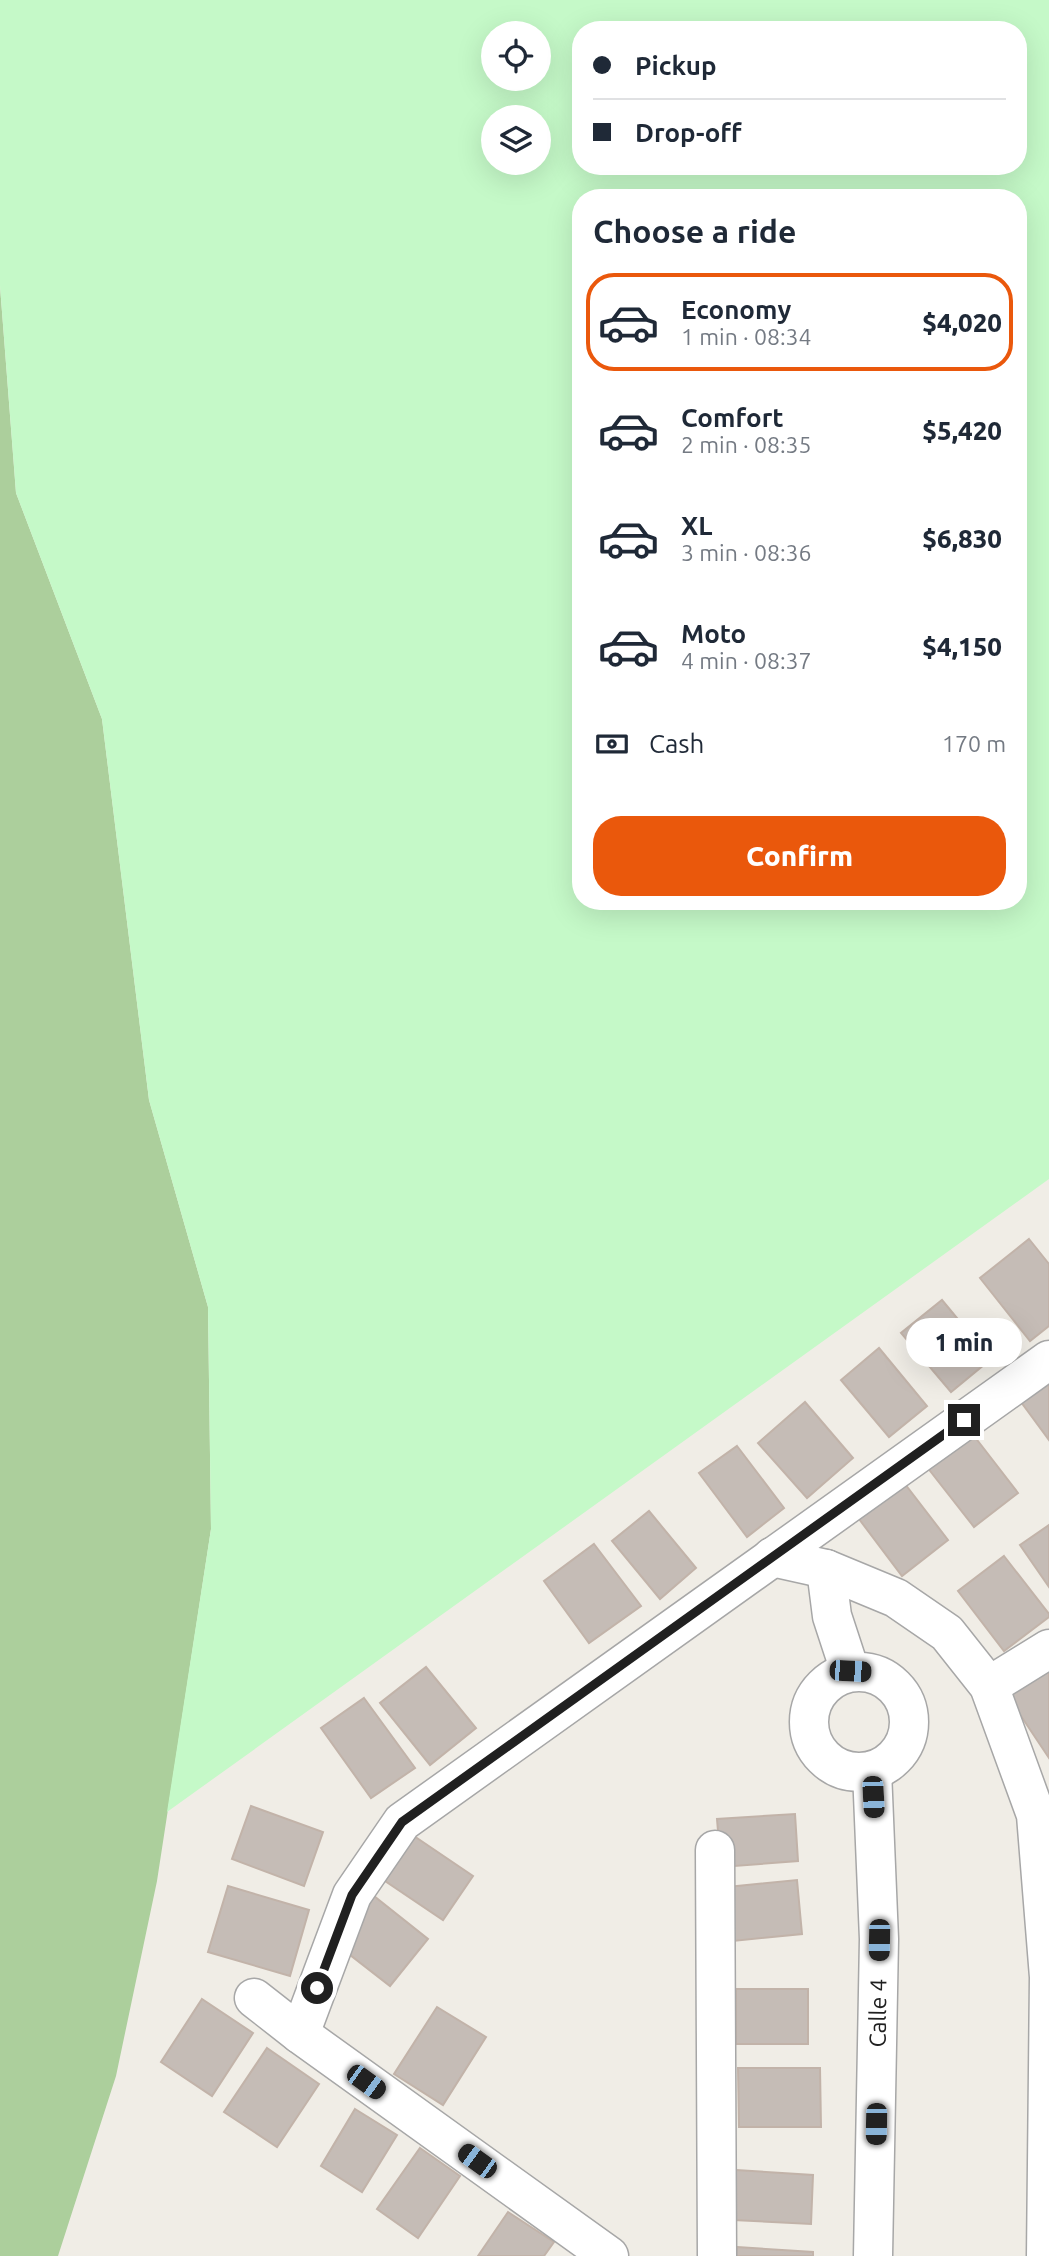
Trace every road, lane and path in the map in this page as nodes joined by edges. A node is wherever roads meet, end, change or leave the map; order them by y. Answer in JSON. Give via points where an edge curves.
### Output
{"nodes":[{"id":1,"x":1049,"y":1360,"type":"edge"},
{"id":2,"x":772,"y":1557,"type":"junction"},
{"id":3,"x":826,"y":1569,"type":"junction"},
{"id":4,"x":1049,"y":1649,"type":"edge"},
{"id":5,"x":850,"y":1671,"type":"junction"},
{"id":6,"x":989,"y":1686,"type":"junction"},
{"id":7,"x":872,"y":1771,"type":"junction"},
{"id":8,"x":715,"y":1850,"type":"dead end"},
{"id":9,"x":1048,"y":1943,"type":"edge"},
{"id":10,"x":254,"y":1998,"type":"dead end"},
{"id":11,"x":300,"y":2034,"type":"junction"},
{"id":12,"x":1047,"y":2238,"type":"edge"},
{"id":13,"x":609,"y":2256,"type":"edge"},
{"id":14,"x":717,"y":2256,"type":"edge"},
{"id":15,"x":873,"y":2256,"type":"edge"}],
"edges":[{"from":1,"to":2,"type":"lane"},
{"from":2,"to":3,"type":"lane"},
{"from":2,"to":11,"type":"lane","via":[[402,1822],[352,1895]]},
{"from":3,"to":5,"type":"lane","via":[[832,1616]]},
{"from":3,"to":6,"type":"lane","via":[[896,1598],[947,1633]]},
{"from":4,"to":6,"type":"lane"},
{"from":5,"to":7,"type":"lane","via":[[870,1672],[888,1680],[909,1711],[909,1730],[902,1748],[889,1763]]},
{"from":5,"to":7,"type":"lane","via":[[826,1683],[810,1705],[809,1732],[822,1756],[845,1770]]},
{"from":6,"to":9,"type":"lane","via":[[1036,1815]]},
{"from":7,"to":15,"type":"lane","name":"Calle 4","via":[[879,1940]]},
{"from":8,"to":14,"type":"lane"},
{"from":9,"to":12,"type":"lane"},
{"from":10,"to":11,"type":"lane"},
{"from":11,"to":13,"type":"lane"}]}
